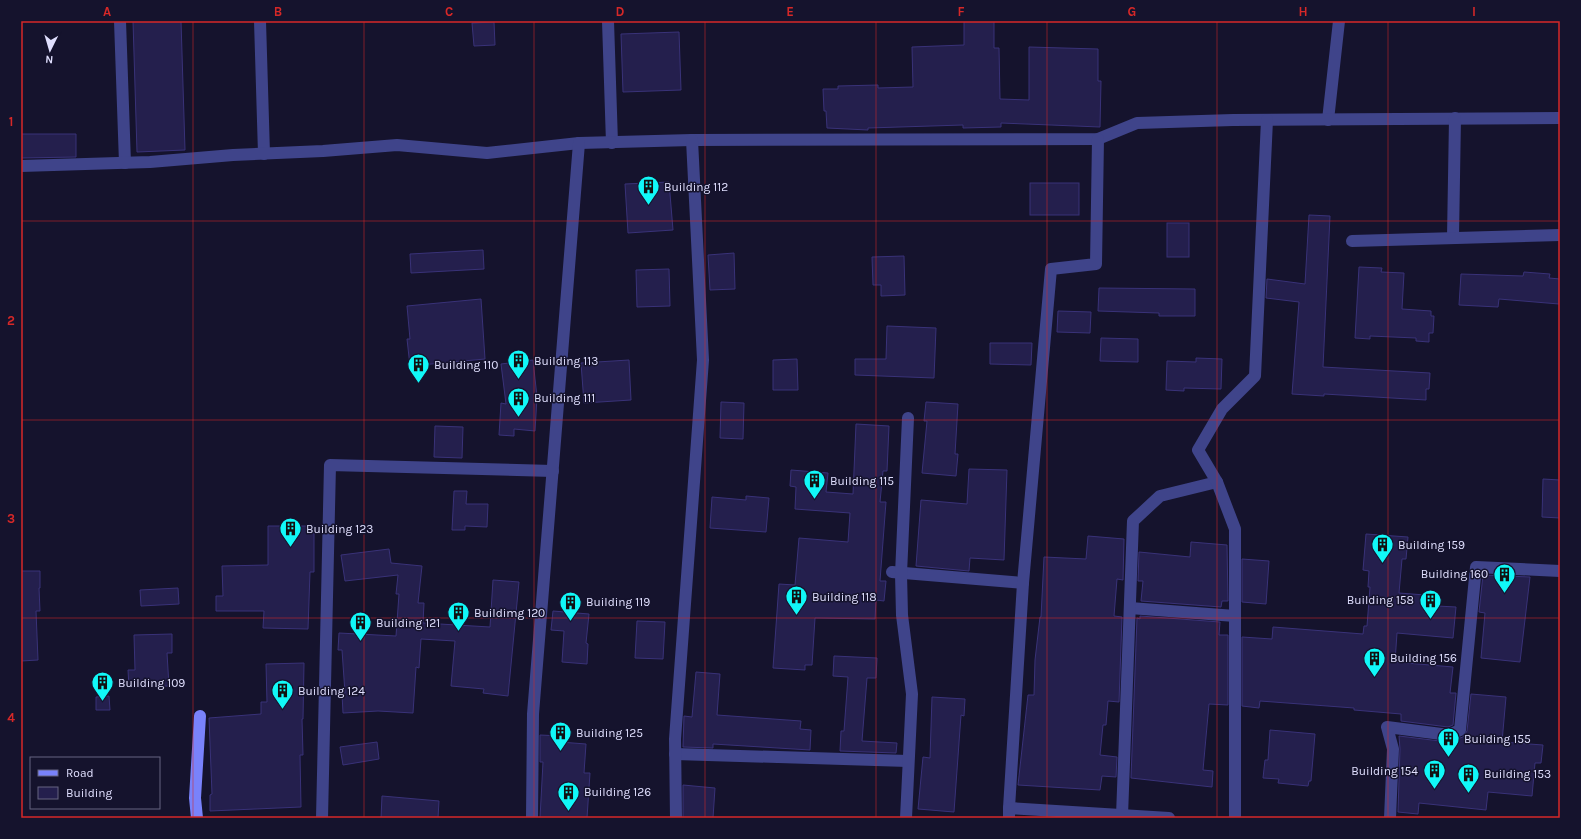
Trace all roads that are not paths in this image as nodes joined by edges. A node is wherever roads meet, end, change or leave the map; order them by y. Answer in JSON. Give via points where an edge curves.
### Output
{"nodes":[{"id":1,"x":120,"y":21,"type":"edge"},
{"id":2,"x":260,"y":21,"type":"edge"},
{"id":3,"x":608,"y":21,"type":"edge"},
{"id":4,"x":1339,"y":21,"type":"edge"},
{"id":5,"x":1455,"y":118,"type":"junction"},
{"id":6,"x":1560,"y":118,"type":"edge"},
{"id":7,"x":1267,"y":120,"type":"junction"},
{"id":8,"x":1328,"y":120,"type":"junction"},
{"id":9,"x":1098,"y":139,"type":"junction"},
{"id":10,"x":692,"y":140,"type":"junction"},
{"id":11,"x":612,"y":142,"type":"junction"},
{"id":12,"x":579,"y":143,"type":"junction"},
{"id":13,"x":264,"y":154,"type":"junction"},
{"id":14,"x":125,"y":163,"type":"junction"},
{"id":15,"x":21,"y":166,"type":"edge"},
{"id":16,"x":1560,"y":235,"type":"edge"},
{"id":17,"x":1453,"y":237,"type":"junction"},
{"id":18,"x":1352,"y":241,"type":"dead end"},
{"id":19,"x":908,"y":418,"type":"dead end"},
{"id":20,"x":553,"y":471,"type":"junction"},
{"id":21,"x":1217,"y":482,"type":"junction"},
{"id":22,"x":1560,"y":571,"type":"edge"},
{"id":23,"x":896,"y":573,"type":"junction"},
{"id":24,"x":1023,"y":583,"type":"junction"},
{"id":25,"x":1130,"y":608,"type":"junction"},
{"id":26,"x":1235,"y":616,"type":"junction"},
{"id":27,"x":200,"y":716,"type":"dead end"},
{"id":28,"x":675,"y":754,"type":"junction"},
{"id":29,"x":908,"y":761,"type":"junction"},
{"id":30,"x":1009,"y":813,"type":"edge"},
{"id":31,"x":1122,"y":816,"type":"junction"},
{"id":32,"x":197,"y":818,"type":"edge"},
{"id":33,"x":322,"y":818,"type":"edge"},
{"id":34,"x":532,"y":818,"type":"edge"},
{"id":35,"x":676,"y":818,"type":"edge"},
{"id":36,"x":906,"y":818,"type":"edge"},
{"id":37,"x":1169,"y":818,"type":"edge"},
{"id":38,"x":1235,"y":818,"type":"edge"},
{"id":39,"x":1390,"y":818,"type":"edge"}],
"edges":[{"from":1,"to":14,"type":"street"},
{"from":2,"to":13,"type":"street"},
{"from":3,"to":11,"type":"street"},
{"from":4,"to":8,"type":"street"},
{"from":5,"to":6,"type":"street"},
{"from":5,"to":8,"type":"street"},
{"from":5,"to":17,"type":"street"},
{"from":7,"to":8,"type":"street"},
{"from":7,"to":9,"type":"street","via":[[1137,123]]},
{"from":7,"to":21,"type":"street","via":[[1255,376],[1222,409],[1198,450]]},
{"from":9,"to":10,"type":"street"},
{"from":9,"to":24,"type":"street","via":[[1096,264],[1051,269]]},
{"from":10,"to":11,"type":"street"},
{"from":10,"to":28,"type":"street","via":[[703,360]]},
{"from":11,"to":12,"type":"street"},
{"from":12,"to":13,"type":"street","via":[[487,153],[397,145]]},
{"from":12,"to":20,"type":"street"},
{"from":13,"to":14,"type":"street"},
{"from":14,"to":15,"type":"street"},
{"from":16,"to":17,"type":"street"},
{"from":17,"to":18,"type":"street"},
{"from":19,"to":23,"type":"street"},
{"from":20,"to":33,"type":"street","via":[[330,465]]},
{"from":20,"to":34,"type":"street","via":[[533,714]]},
{"from":21,"to":25,"type":"street","via":[[1160,496],[1133,521]]},
{"from":21,"to":26,"type":"street","via":[[1235,529]]},
{"from":22,"to":39,"type":"street","via":[[1476,567],[1460,730],[1449,735],[1387,727],[1393,749]]},
{"from":23,"to":24,"type":"street"},
{"from":23,"to":29,"type":"street","via":[[912,694]]},
{"from":24,"to":30,"type":"street"},
{"from":25,"to":26,"type":"street"},
{"from":25,"to":31,"type":"street"},
{"from":26,"to":38,"type":"street"},
{"from":27,"to":32,"type":"street","via":[[195,798]]},
{"from":28,"to":29,"type":"street"},
{"from":28,"to":35,"type":"street"},
{"from":29,"to":36,"type":"street"},
{"from":30,"to":31,"type":"street"},
{"from":31,"to":37,"type":"street"}]}
